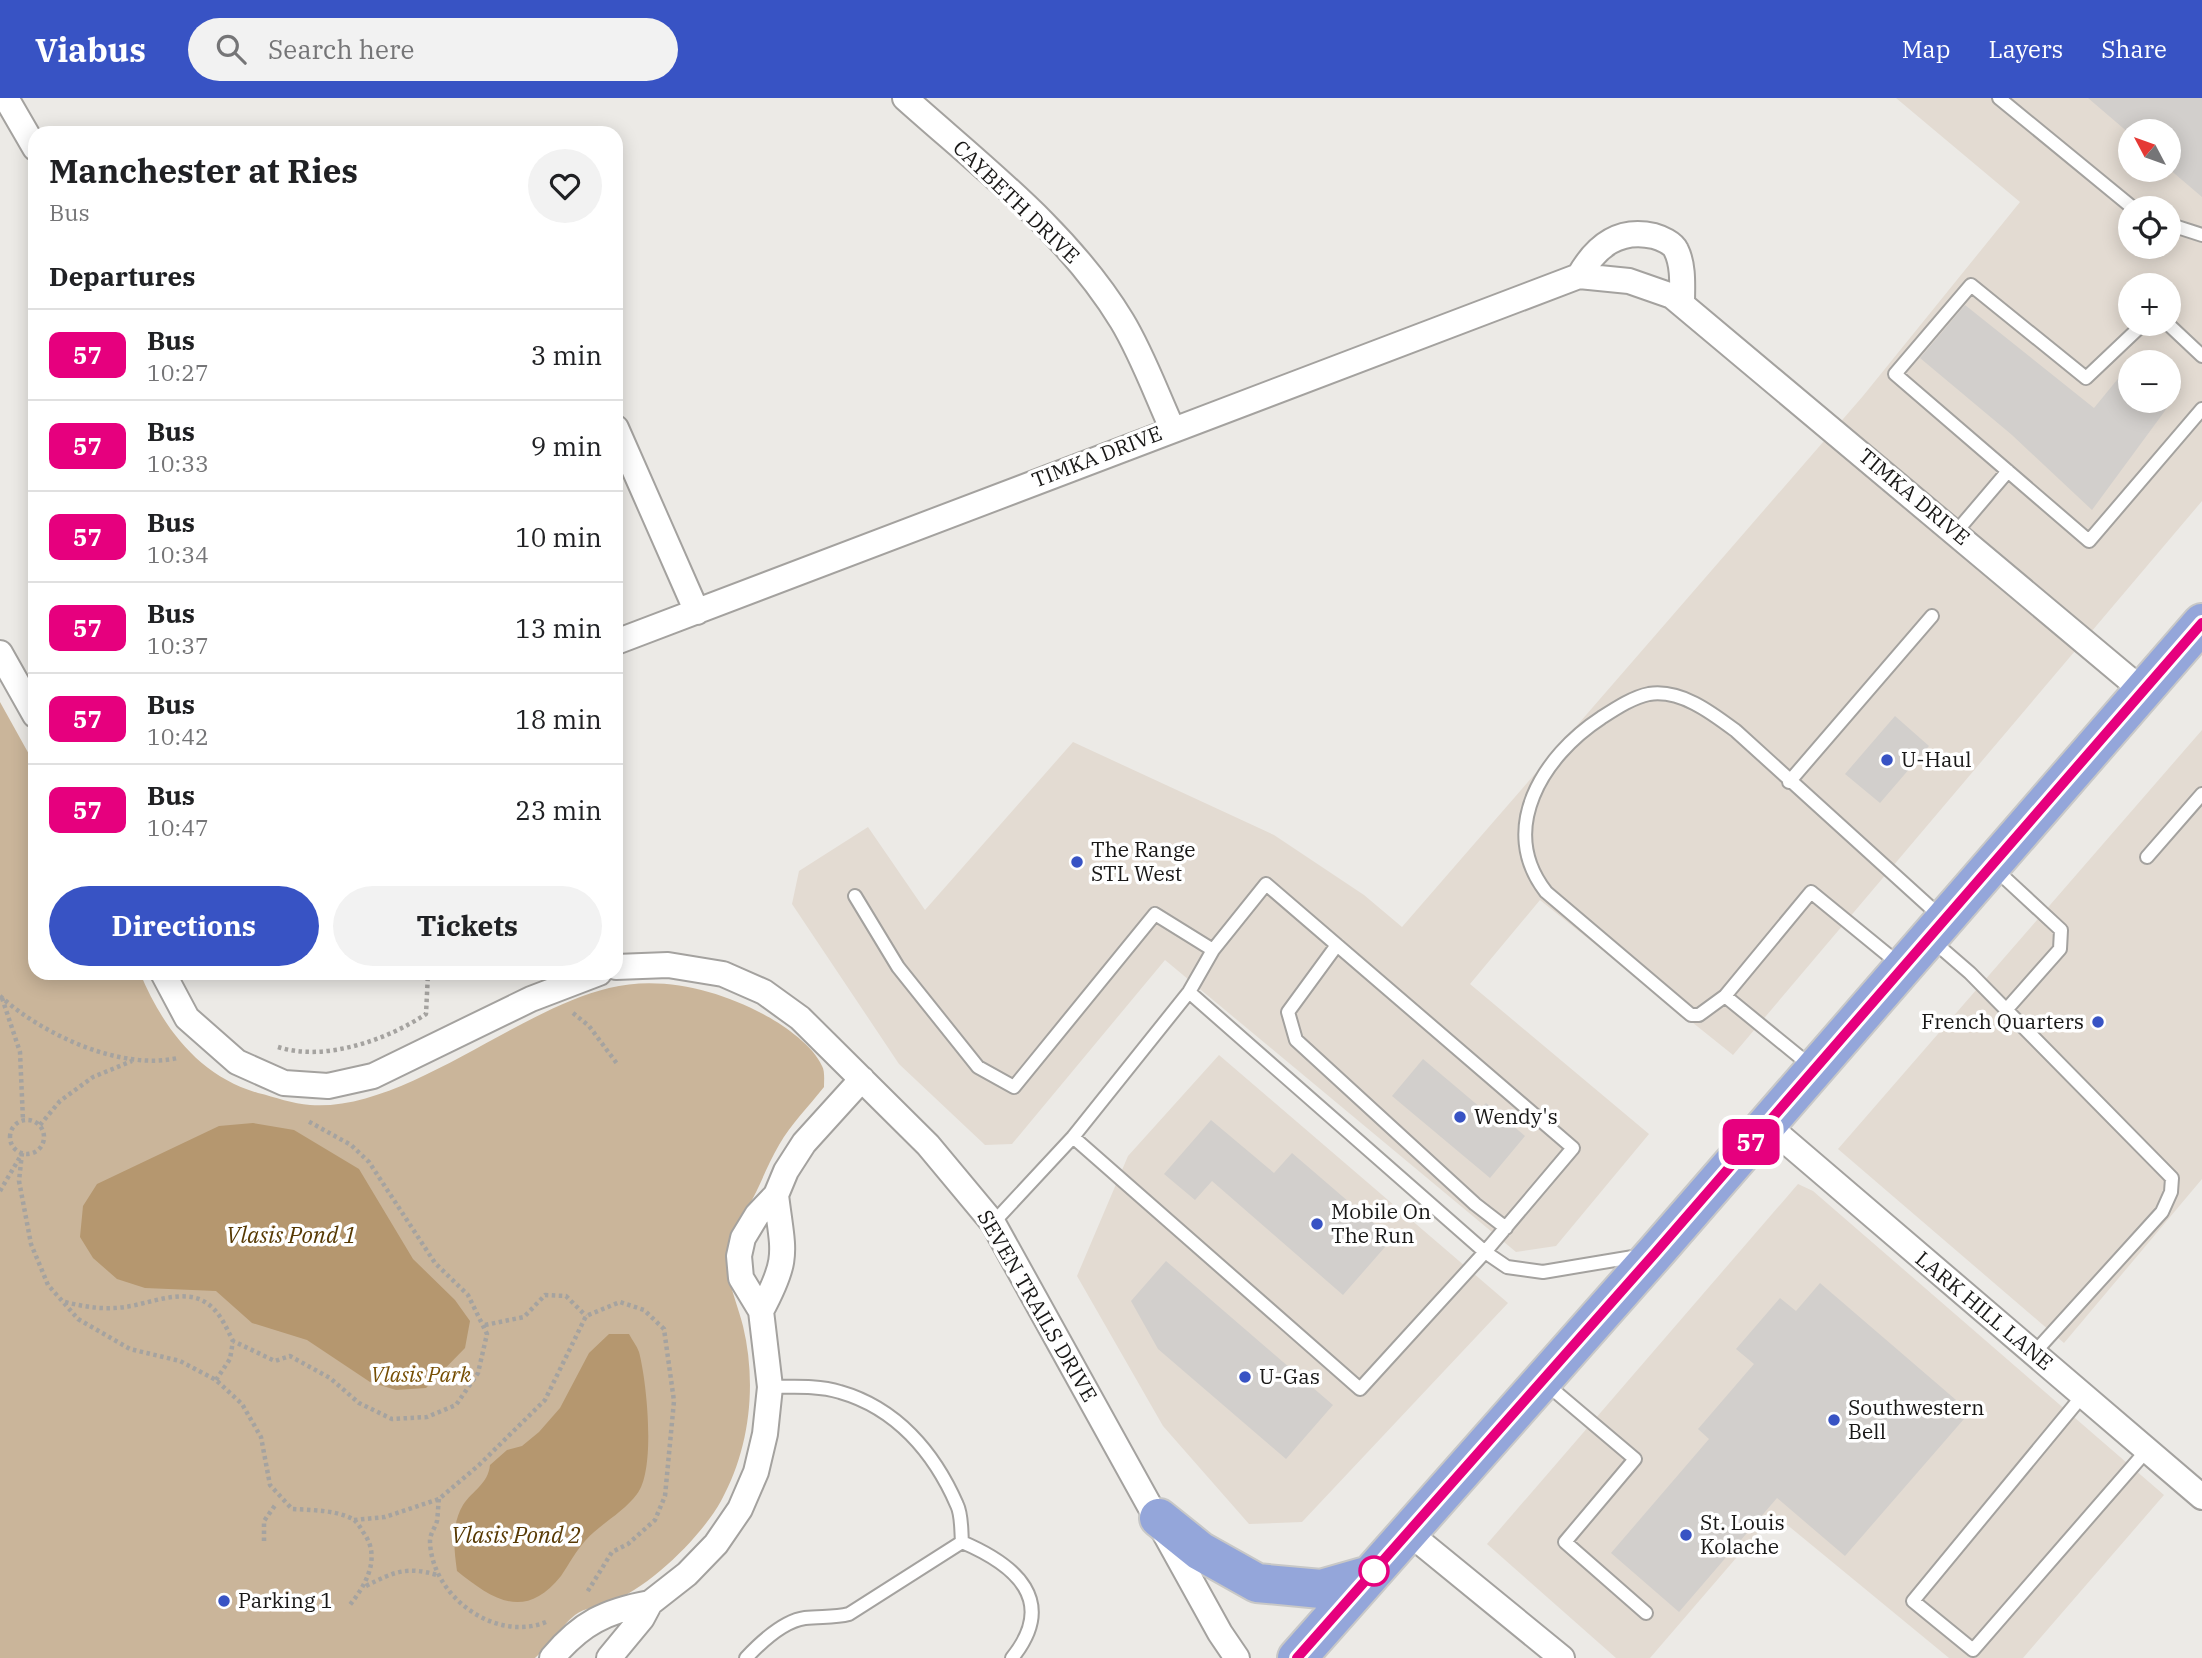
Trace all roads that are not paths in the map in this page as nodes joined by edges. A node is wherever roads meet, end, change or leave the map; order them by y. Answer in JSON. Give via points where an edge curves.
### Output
{"nodes":[{"id":1,"x":6,"y":98,"type":"edge"},
{"id":2,"x":905,"y":98,"type":"edge"},
{"id":3,"x":1999,"y":98,"type":"edge"},
{"id":4,"x":28,"y":136,"type":"edge"},
{"id":5,"x":2118,"y":196,"type":"edge"},
{"id":6,"x":2181,"y":228,"type":"edge"},
{"id":7,"x":2202,"y":235,"type":"edge"},
{"id":8,"x":1579,"y":275,"type":"junction"},
{"id":9,"x":1682,"y":304,"type":"junction"},
{"id":10,"x":2130,"y":336,"type":"edge"},
{"id":11,"x":2181,"y":336,"type":"edge"},
{"id":12,"x":2202,"y":356,"type":"edge"},
{"id":13,"x":2202,"y":409,"type":"edge"},
{"id":14,"x":2197,"y":426,"type":"edge"},
{"id":15,"x":1172,"y":428,"type":"junction"},
{"id":16,"x":623,"y":444,"type":"edge"},
{"id":17,"x":2008,"y":471,"type":"junction"},
{"id":18,"x":1956,"y":532,"type":"junction"},
{"id":19,"x":697,"y":612,"type":"junction"},
{"id":20,"x":1932,"y":616,"type":"dead end"},
{"id":21,"x":2202,"y":623,"type":"edge"},
{"id":22,"x":623,"y":639,"type":"edge"},
{"id":23,"x":0,"y":653,"type":"edge"},
{"id":24,"x":2143,"y":691,"type":"junction"},
{"id":25,"x":28,"y":703,"type":"edge"},
{"id":26,"x":1789,"y":782,"type":"junction"},
{"id":27,"x":2202,"y":794,"type":"edge"},
{"id":28,"x":2147,"y":857,"type":"dead end"},
{"id":29,"x":1991,"y":865,"type":"junction"},
{"id":30,"x":855,"y":896,"type":"dead end"},
{"id":31,"x":1936,"y":928,"type":"junction"},
{"id":32,"x":1337,"y":945,"type":"junction"},
{"id":33,"x":1213,"y":950,"type":"junction"},
{"id":34,"x":623,"y":967,"type":"edge"},
{"id":35,"x":1903,"y":967,"type":"junction"},
{"id":36,"x":167,"y":980,"type":"edge"},
{"id":37,"x":581,"y":980,"type":"edge"},
{"id":38,"x":1189,"y":992,"type":"junction"},
{"id":39,"x":1725,"y":996,"type":"junction"},
{"id":40,"x":2006,"y":1010,"type":"junction"},
{"id":41,"x":1815,"y":1069,"type":"junction"},
{"id":42,"x":862,"y":1079,"type":"junction"},
{"id":43,"x":1766,"y":1125,"type":"junction"},
{"id":44,"x":1073,"y":1137,"type":"junction"},
{"id":45,"x":776,"y":1195,"type":"junction"},
{"id":46,"x":993,"y":1223,"type":"junction"},
{"id":47,"x":1506,"y":1228,"type":"junction"},
{"id":48,"x":1485,"y":1252,"type":"junction"},
{"id":49,"x":1656,"y":1252,"type":"junction"},
{"id":50,"x":761,"y":1311,"type":"junction"},
{"id":51,"x":2034,"y":1353,"type":"junction"},
{"id":52,"x":1543,"y":1381,"type":"junction"},
{"id":53,"x":770,"y":1387,"type":"junction"},
{"id":54,"x":2083,"y":1395,"type":"junction"},
{"id":55,"x":2147,"y":1450,"type":"junction"},
{"id":56,"x":2202,"y":1497,"type":"edge"},
{"id":57,"x":1159,"y":1518,"type":"junction"},
{"id":58,"x":1409,"y":1533,"type":"junction"},
{"id":59,"x":962,"y":1542,"type":"junction"},
{"id":60,"x":1370,"y":1575,"type":"junction"},
{"id":61,"x":650,"y":1603,"type":"junction"},
{"id":62,"x":1646,"y":1613,"type":"dead end"},
{"id":63,"x":552,"y":1658,"type":"edge"},
{"id":64,"x":609,"y":1658,"type":"edge"},
{"id":65,"x":746,"y":1658,"type":"edge"},
{"id":66,"x":1012,"y":1658,"type":"edge"},
{"id":67,"x":1237,"y":1658,"type":"edge"},
{"id":68,"x":1297,"y":1658,"type":"edge"},
{"id":69,"x":1562,"y":1658,"type":"edge"}],
"edges":[{"from":1,"to":4,"type":"street"},
{"from":2,"to":15,"type":"street","name":"CAYBETH DRIVE","via":[[1040,219],[1077,260],[1122,322]]},
{"from":3,"to":5,"type":"lane"},
{"from":6,"to":7,"type":"lane"},
{"from":8,"to":9,"type":"street","name":"TIMKA DRIVE","via":[[1629,281]]},
{"from":8,"to":9,"type":"street","via":[[1590,257],[1610,240],[1637,232],[1661,237],[1676,248]]},
{"from":8,"to":15,"type":"street","name":"TIMKA DRIVE"},
{"from":9,"to":18,"type":"street","name":"TIMKA DRIVE"},
{"from":10,"to":17,"type":"lane","via":[[2086,378],[1971,285],[1895,374]]},
{"from":11,"to":12,"type":"lane"},
{"from":13,"to":14,"type":"lane"},
{"from":14,"to":17,"type":"lane","via":[[2089,541]]},
{"from":15,"to":19,"type":"street","name":"TIMKA DRIVE"},
{"from":16,"to":19,"type":"street"},
{"from":17,"to":18,"type":"lane"},
{"from":18,"to":24,"type":"street","name":"TIMKA DRIVE"},
{"from":19,"to":22,"type":"street","name":"TIMKA DRIVE"},
{"from":20,"to":26,"type":"lane"},
{"from":21,"to":24,"type":"highway"},
{"from":23,"to":25,"type":"street"},
{"from":24,"to":29,"type":"highway"},
{"from":26,"to":31,"type":"lane"},
{"from":26,"to":39,"type":"lane","via":[[1705,707],[1650,694],[1588,726],[1552,764],[1533,795],[1524,839],[1533,876],[1546,892],[1691,1015],[1699,1015]]},
{"from":27,"to":28,"type":"lane"},
{"from":29,"to":31,"type":"highway"},
{"from":29,"to":40,"type":"lane","via":[[2061,930],[2063,941]]},
{"from":30,"to":33,"type":"lane","via":[[898,967],[978,1067],[1014,1087],[1155,914]]},
{"from":31,"to":35,"type":"highway"},
{"from":31,"to":40,"type":"lane"},
{"from":32,"to":33,"type":"lane","via":[[1266,884]]},
{"from":32,"to":47,"type":"lane","via":[[1288,1012],[1296,1040]]},
{"from":32,"to":47,"type":"lane","via":[[1573,1148]]},
{"from":33,"to":38,"type":"lane"},
{"from":34,"to":42,"type":"street","name":"SEVEN TRAILS DRIVE","via":[[668,965],[723,974],[764,992],[800,1018]]},
{"from":35,"to":39,"type":"lane","via":[[1811,892]]},
{"from":35,"to":41,"type":"highway"},
{"from":36,"to":37,"type":"street","via":[[187,1018],[237,1062],[284,1083],[328,1086],[373,1076],[531,999]]},
{"from":38,"to":44,"type":"lane"},
{"from":38,"to":48,"type":"lane"},
{"from":39,"to":41,"type":"lane"},
{"from":40,"to":51,"type":"lane","via":[[2172,1178],[2162,1212]]},
{"from":41,"to":43,"type":"highway"},
{"from":42,"to":45,"type":"street","via":[[804,1143]]},
{"from":42,"to":46,"type":"street","name":"SEVEN TRAILS DRIVE","via":[[928,1145]]},
{"from":43,"to":49,"type":"highway"},
{"from":43,"to":51,"type":"street","name":"LARK HILL LANE"},
{"from":44,"to":46,"type":"lane"},
{"from":44,"to":48,"type":"lane","via":[[1360,1389]]},
{"from":45,"to":50,"type":"street","via":[[784,1255]]},
{"from":45,"to":50,"type":"street","via":[[743,1238],[739,1256],[741,1278]]},
{"from":46,"to":57,"type":"street","name":"SEVEN TRAILS DRIVE"},
{"from":47,"to":48,"type":"lane"},
{"from":48,"to":49,"type":"lane","via":[[1507,1267],[1543,1272]]},
{"from":49,"to":52,"type":"highway"},
{"from":50,"to":53,"type":"street"},
{"from":51,"to":54,"type":"street","name":"LARK HILL LANE"},
{"from":52,"to":58,"type":"highway"},
{"from":52,"to":62,"type":"lane","via":[[1635,1459],[1565,1542]]},
{"from":53,"to":59,"type":"lane","via":[[838,1391],[877,1406],[912,1432],[958,1507]]},
{"from":53,"to":61,"type":"street","via":[[756,1472],[740,1509],[716,1544]]},
{"from":54,"to":55,"type":"street","name":"LARK HILL LANE"},
{"from":54,"to":55,"type":"lane","via":[[1913,1601],[1973,1650]]},
{"from":55,"to":56,"type":"street","name":"LARK HILL LANE"},
{"from":57,"to":60,"type":"highway","via":[[1200,1551],[1257,1583],[1321,1589]]},
{"from":57,"to":67,"type":"street","name":"SEVEN TRAILS DRIVE"},
{"from":58,"to":60,"type":"highway"},
{"from":58,"to":69,"type":"street"},
{"from":59,"to":65,"type":"lane","via":[[849,1615],[804,1618],[765,1638]]},
{"from":59,"to":66,"type":"lane","via":[[1016,1573],[1031,1595],[1032,1618]]},
{"from":60,"to":68,"type":"highway"},
{"from":61,"to":63,"type":"street","via":[[582,1626]]},
{"from":61,"to":64,"type":"street"}]}
